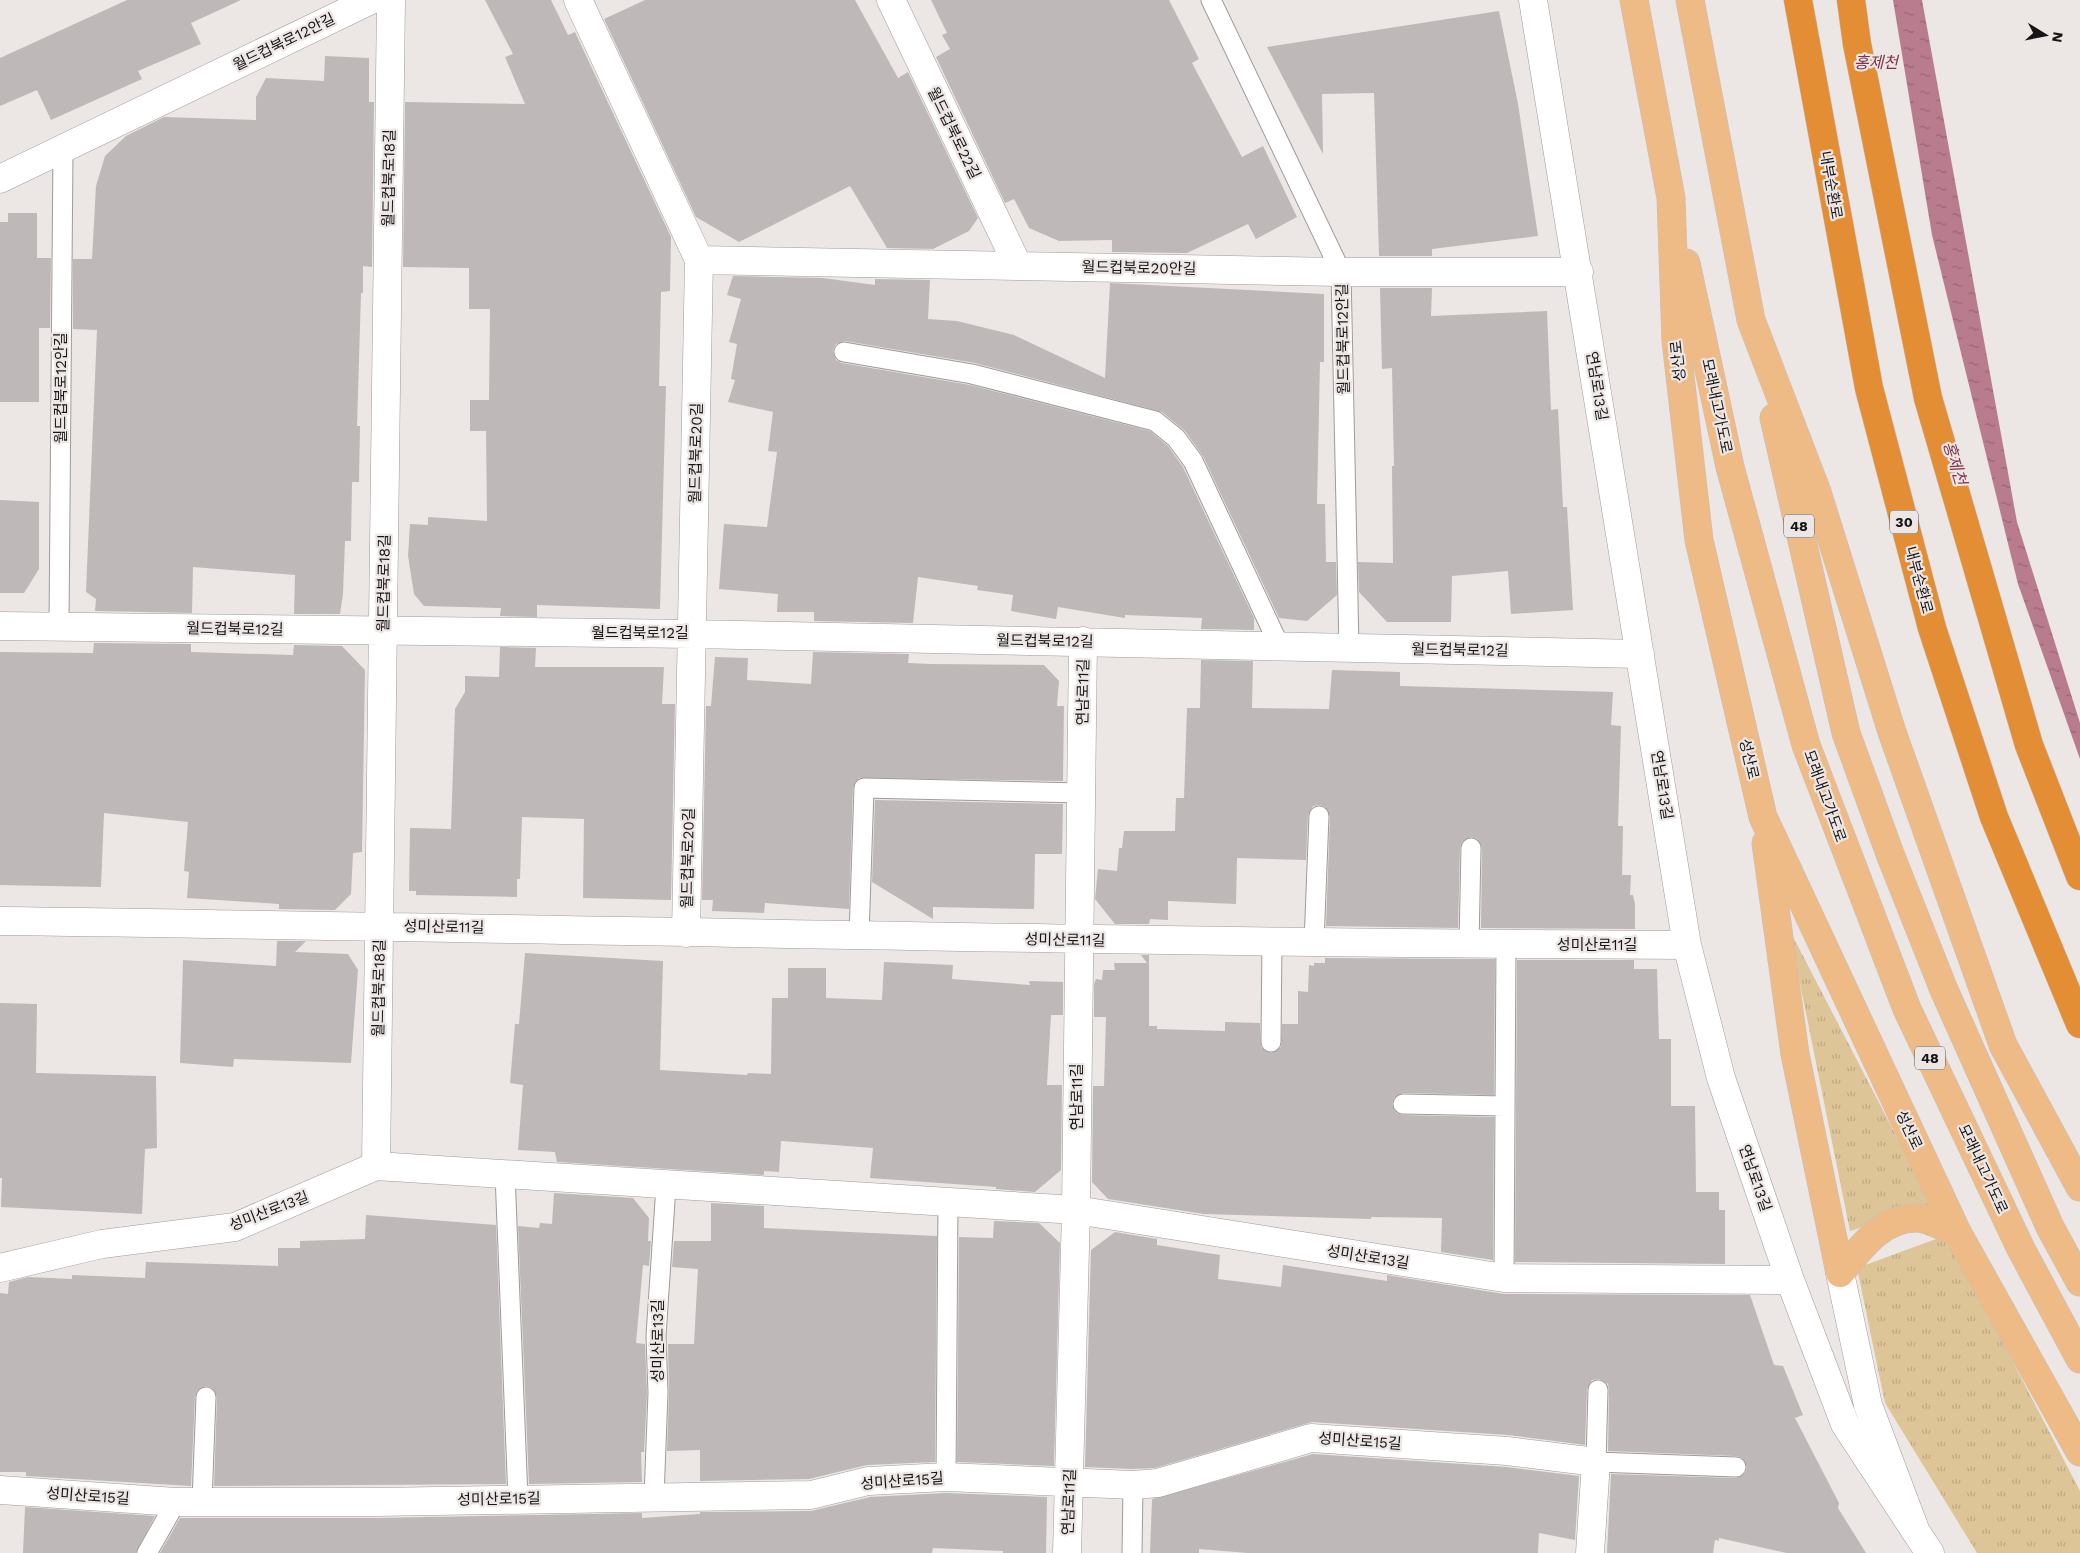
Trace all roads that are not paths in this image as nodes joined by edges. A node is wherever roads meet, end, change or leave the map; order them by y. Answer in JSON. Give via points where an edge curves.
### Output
{"nodes":[{"id":1,"x":371,"y":0,"type":"edge"},
{"id":2,"x":392,"y":0,"type":"edge"},
{"id":3,"x":578,"y":0,"type":"edge"},
{"id":4,"x":890,"y":0,"type":"edge"},
{"id":5,"x":1210,"y":0,"type":"edge"},
{"id":6,"x":1533,"y":0,"type":"edge"},
{"id":7,"x":1634,"y":0,"type":"edge"},
{"id":8,"x":1690,"y":0,"type":"edge"},
{"id":9,"x":1798,"y":0,"type":"edge"},
{"id":10,"x":1851,"y":0,"type":"edge"},
{"id":11,"x":63,"y":150,"type":"junction"},
{"id":12,"x":0,"y":179,"type":"edge"},
{"id":13,"x":1671,"y":198,"type":"junction"},
{"id":14,"x":699,"y":260,"type":"junction"},
{"id":15,"x":1018,"y":266,"type":"junction"},
{"id":16,"x":1342,"y":272,"type":"junction"},
{"id":17,"x":1579,"y":272,"type":"junction"},
{"id":18,"x":1751,"y":320,"type":"junction"},
{"id":19,"x":844,"y":352,"type":"dead end"},
{"id":20,"x":0,"y":626,"type":"edge"},
{"id":21,"x":58,"y":626,"type":"junction"},
{"id":22,"x":383,"y":632,"type":"junction"},
{"id":23,"x":693,"y":634,"type":"junction"},
{"id":24,"x":1083,"y":641,"type":"junction"},
{"id":25,"x":1280,"y":645,"type":"junction"},
{"id":26,"x":1349,"y":648,"type":"junction"},
{"id":27,"x":1640,"y":654,"type":"junction"},
{"id":28,"x":1082,"y":792,"type":"junction"},
{"id":29,"x":1318,"y":816,"type":"dead end"},
{"id":30,"x":1763,"y":817,"type":"junction"},
{"id":31,"x":1471,"y":848,"type":"dead end"},
{"id":32,"x":2080,"y":876,"type":"edge"},
{"id":33,"x":0,"y":921,"type":"edge"},
{"id":34,"x":380,"y":926,"type":"junction"},
{"id":35,"x":686,"y":933,"type":"junction"},
{"id":36,"x":859,"y":936,"type":"junction"},
{"id":37,"x":1078,"y":940,"type":"junction"},
{"id":38,"x":1272,"y":942,"type":"junction"},
{"id":39,"x":1314,"y":943,"type":"junction"},
{"id":40,"x":1469,"y":944,"type":"junction"},
{"id":41,"x":1506,"y":945,"type":"junction"},
{"id":42,"x":1687,"y":945,"type":"junction"},
{"id":43,"x":2080,"y":1024,"type":"edge"},
{"id":44,"x":1271,"y":1042,"type":"dead end"},
{"id":45,"x":1403,"y":1104,"type":"dead end"},
{"id":46,"x":1505,"y":1106,"type":"junction"},
{"id":47,"x":376,"y":1166,"type":"junction"},
{"id":48,"x":505,"y":1174,"type":"junction"},
{"id":49,"x":666,"y":1186,"type":"junction"},
{"id":50,"x":2080,"y":1187,"type":"edge"},
{"id":51,"x":948,"y":1202,"type":"junction"},
{"id":52,"x":1076,"y":1210,"type":"junction"},
{"id":53,"x":1957,"y":1232,"type":"junction"},
{"id":54,"x":0,"y":1268,"type":"edge"},
{"id":55,"x":1840,"y":1273,"type":"junction"},
{"id":56,"x":1504,"y":1278,"type":"junction"},
{"id":57,"x":1790,"y":1280,"type":"junction"},
{"id":58,"x":2080,"y":1282,"type":"edge"},
{"id":59,"x":2080,"y":1359,"type":"edge"},
{"id":60,"x":1598,"y":1390,"type":"dead end"},
{"id":61,"x":206,"y":1397,"type":"dead end"},
{"id":62,"x":2080,"y":1452,"type":"edge"},
{"id":63,"x":1596,"y":1462,"type":"junction"},
{"id":64,"x":1736,"y":1467,"type":"dead end"},
{"id":65,"x":946,"y":1478,"type":"junction"},
{"id":66,"x":1069,"y":1481,"type":"junction"},
{"id":67,"x":1133,"y":1485,"type":"junction"},
{"id":68,"x":0,"y":1490,"type":"edge"},
{"id":69,"x":654,"y":1497,"type":"junction"},
{"id":70,"x":518,"y":1499,"type":"junction"},
{"id":71,"x":189,"y":1502,"type":"junction"},
{"id":72,"x":1923,"y":1542,"type":"edge"},
{"id":73,"x":147,"y":1553,"type":"edge"},
{"id":74,"x":1067,"y":1553,"type":"edge"},
{"id":75,"x":1132,"y":1553,"type":"edge"},
{"id":76,"x":1590,"y":1553,"type":"edge"}],
"edges":[{"from":1,"to":11,"type":"street","name":"월드컵북로12안길"},
{"from":2,"to":22,"type":"street","name":"월드컵북로18길"},
{"from":3,"to":14,"type":"street","name":"월드컵북로20길"},
{"from":4,"to":15,"type":"street","name":"월드컵북로22길"},
{"from":5,"to":16,"type":"lane","name":"월드컵북로12안길"},
{"from":6,"to":17,"type":"street","name":"연남로13길"},
{"from":7,"to":13,"type":"main road","name":"성산로"},
{"from":8,"to":18,"type":"main road","number":"48"},
{"from":9,"to":43,"type":"highway","name":"내부순환로","number":"30","via":[[1869,388],[1932,628],[1994,817]]},
{"from":10,"to":32,"type":"highway","via":[[1928,398],[2028,745]]},
{"from":11,"to":12,"type":"street","name":"월드컵북로12안길"},
{"from":11,"to":21,"type":"lane","name":"월드컵북로12안길"},
{"from":13,"to":30,"type":"main road","name":"성산로","via":[[1676,341],[1699,540]]},
{"from":13,"to":59,"type":"main road","name":"모래내고가도로","number":"48","via":[[1730,467],[1806,745],[1907,1009],[2021,1249]]},
{"from":14,"to":15,"type":"street","name":"월드컵북로20안길"},
{"from":14,"to":23,"type":"street","name":"월드컵북로20길"},
{"from":15,"to":16,"type":"street","name":"월드컵북로20안길"},
{"from":16,"to":17,"type":"street","name":"월드컵북로20안길"},
{"from":16,"to":26,"type":"lane","name":"월드컵북로12안길"},
{"from":17,"to":27,"type":"street","name":"연남로13길"},
{"from":18,"to":50,"type":"main road","via":[[1817,492],[1892,732],[2003,1045]]},
{"from":18,"to":58,"type":"main road","number":"48","via":[[1846,733],[1944,990],[2050,1227]]},
{"from":19,"to":25,"type":"lane","via":[[972,374],[1154,422],[1176,438],[1193,461]]},
{"from":20,"to":21,"type":"street","name":"월드컵북로12길"},
{"from":21,"to":22,"type":"street","name":"월드컵북로12길"},
{"from":22,"to":23,"type":"street","name":"월드컵북로12길"},
{"from":22,"to":34,"type":"street","name":"월드컵북로18길"},
{"from":23,"to":24,"type":"street","name":"월드컵북로12길"},
{"from":23,"to":35,"type":"street","name":"월드컵북로20길"},
{"from":24,"to":25,"type":"street","name":"월드컵북로12길"},
{"from":24,"to":28,"type":"street","name":"연남로11길"},
{"from":25,"to":26,"type":"street","name":"월드컵북로12길"},
{"from":26,"to":27,"type":"street","name":"월드컵북로12길"},
{"from":27,"to":42,"type":"street","name":"연남로13길"},
{"from":28,"to":36,"type":"lane","via":[[864,788]]},
{"from":28,"to":37,"type":"street","name":"연남로11길"},
{"from":29,"to":39,"type":"lane"},
{"from":30,"to":53,"type":"main road","name":"성산로"},
{"from":30,"to":55,"type":"main road","via":[[1795,1054]]},
{"from":31,"to":40,"type":"lane"},
{"from":33,"to":34,"type":"street","name":"성미산로11길"},
{"from":34,"to":35,"type":"street","name":"성미산로11길"},
{"from":34,"to":47,"type":"street","name":"월드컵북로18길"},
{"from":35,"to":36,"type":"street","name":"성미산로11길"},
{"from":36,"to":37,"type":"street","name":"성미산로11길"},
{"from":37,"to":38,"type":"street","name":"성미산로11길"},
{"from":37,"to":52,"type":"street","name":"연남로11길"},
{"from":38,"to":39,"type":"street","name":"성미산로11길"},
{"from":38,"to":44,"type":"lane"},
{"from":39,"to":40,"type":"street","name":"성미산로11길"},
{"from":40,"to":41,"type":"street","name":"성미산로11길"},
{"from":41,"to":42,"type":"street","name":"성미산로11길"},
{"from":41,"to":46,"type":"lane"},
{"from":42,"to":57,"type":"street","name":"연남로13길","via":[[1721,1078]]},
{"from":45,"to":46,"type":"lane"},
{"from":46,"to":56,"type":"lane"},
{"from":47,"to":48,"type":"street","name":"성미산로13길"},
{"from":47,"to":54,"type":"street","name":"성미산로13길","via":[[235,1227],[102,1244]]},
{"from":48,"to":49,"type":"street","name":"성미산로13길"},
{"from":48,"to":70,"type":"lane"},
{"from":49,"to":51,"type":"street","name":"성미산로13길"},
{"from":49,"to":69,"type":"lane","name":"성미산로13길","via":[[656,1336],[658,1393]]},
{"from":51,"to":52,"type":"street","name":"성미산로13길"},
{"from":51,"to":65,"type":"lane"},
{"from":52,"to":56,"type":"street","name":"성미산로13길"},
{"from":52,"to":66,"type":"street","name":"연남로11길"},
{"from":53,"to":55,"type":"main road","via":[[1917,1218],[1886,1224]]},
{"from":53,"to":62,"type":"main road","name":"성산로"},
{"from":55,"to":72,"type":"street","name":"연남로13길","via":[[1868,1405]]},
{"from":56,"to":57,"type":"street","name":"성미산로13길"},
{"from":57,"to":72,"type":"street","name":"연남로13길","via":[[1845,1424]]},
{"from":60,"to":63,"type":"lane"},
{"from":61,"to":71,"type":"lane"},
{"from":63,"to":64,"type":"lane","name":"성미산로15길"},
{"from":63,"to":67,"type":"street","name":"성미산로15길","via":[[1507,1450],[1311,1438],[1158,1483]]},
{"from":63,"to":76,"type":"street"},
{"from":65,"to":66,"type":"street","name":"성미산로15길"},
{"from":65,"to":69,"type":"street","name":"성미산로15길","via":[[868,1481],[811,1495]]},
{"from":66,"to":67,"type":"street","name":"성미산로15길"},
{"from":66,"to":74,"type":"street","name":"연남로11길"},
{"from":67,"to":75,"type":"lane"},
{"from":68,"to":71,"type":"street","name":"성미산로15길"},
{"from":69,"to":70,"type":"street","name":"성미산로15길"},
{"from":70,"to":71,"type":"street","name":"성미산로15길"},
{"from":71,"to":73,"type":"lane"}]}
